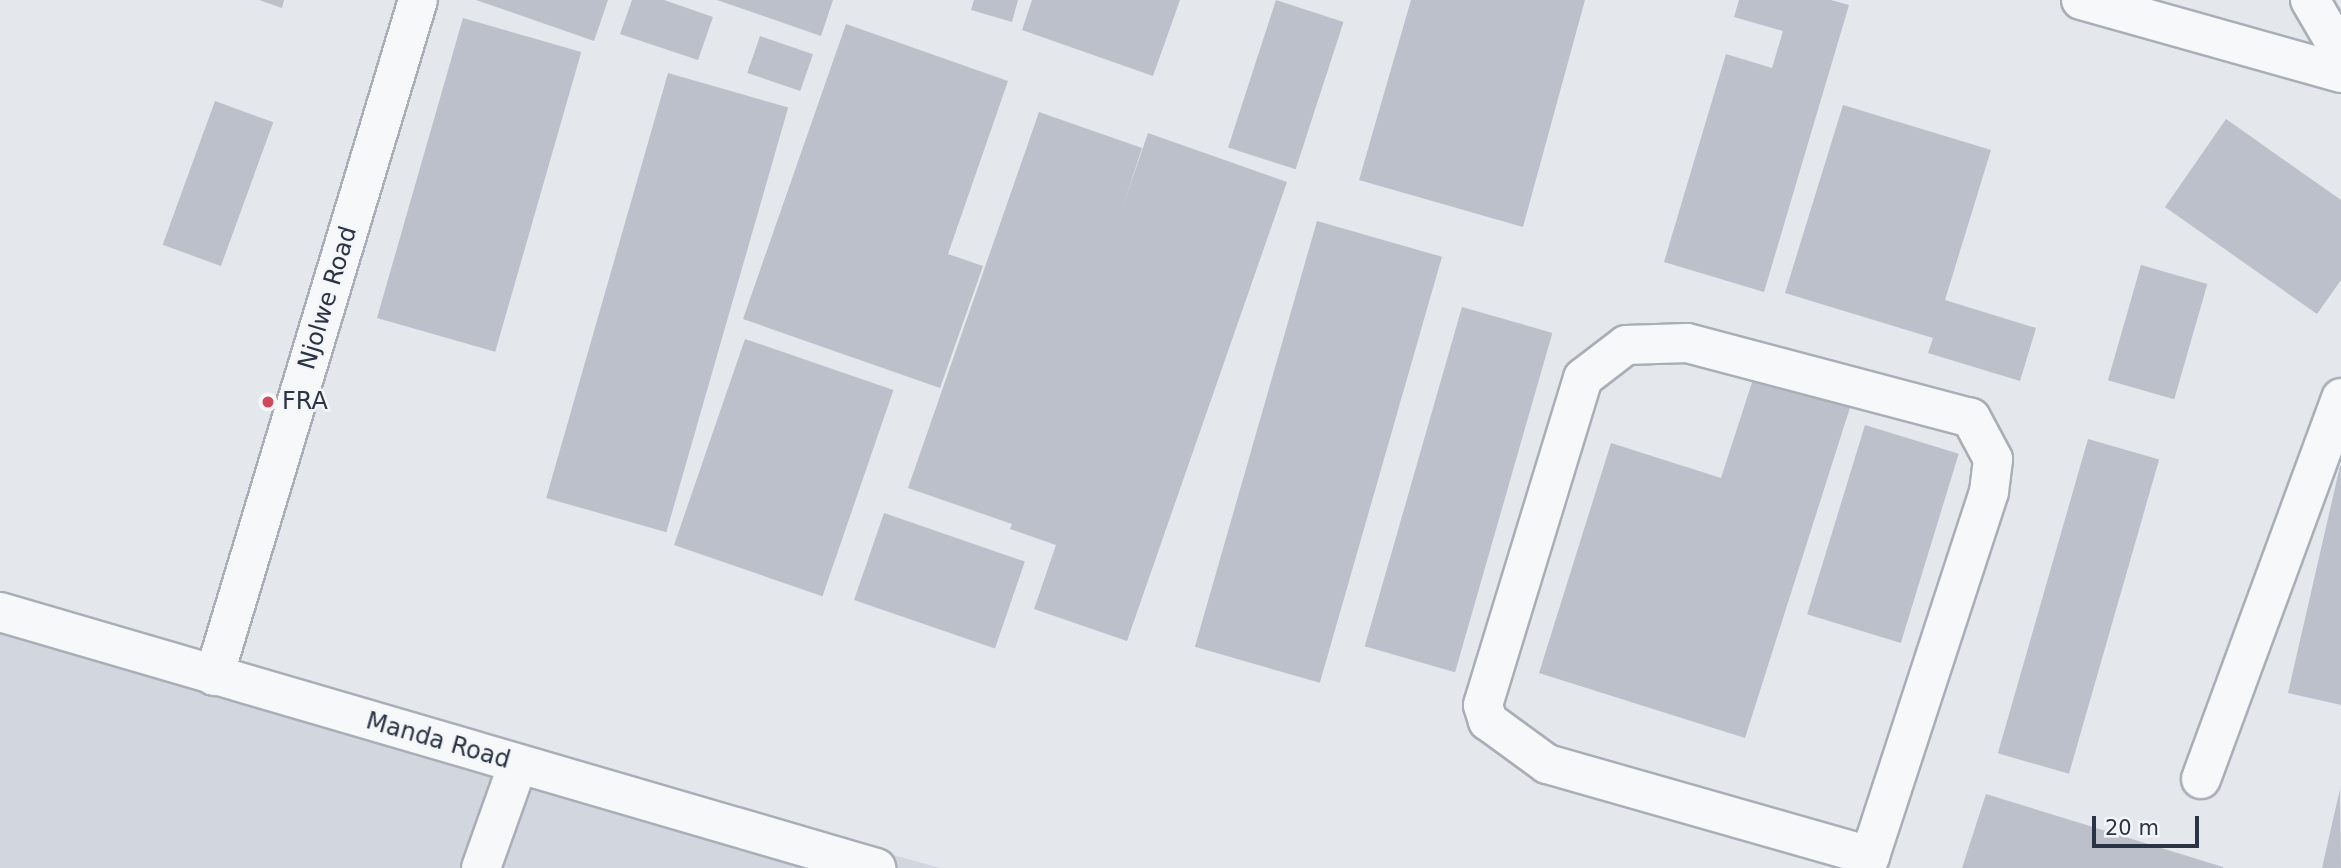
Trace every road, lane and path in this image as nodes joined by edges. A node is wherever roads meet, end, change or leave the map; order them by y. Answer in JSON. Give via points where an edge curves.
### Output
{"nodes":[{"id":1,"x":418,"y":0,"type":"edge"},
{"id":2,"x":2081,"y":0,"type":"edge"},
{"id":3,"x":2310,"y":0,"type":"edge"},
{"id":4,"x":2341,"y":54,"type":"edge"},
{"id":5,"x":2341,"y":74,"type":"edge"},
{"id":6,"x":2341,"y":398,"type":"edge"},
{"id":7,"x":0,"y":612,"type":"edge"},
{"id":8,"x":214,"y":676,"type":"junction"},
{"id":9,"x":518,"y":764,"type":"junction"},
{"id":10,"x":2201,"y":779,"type":"dead end"},
{"id":11,"x":821,"y":860,"type":"edge"},
{"id":12,"x":1868,"y":862,"type":"edge"},
{"id":13,"x":481,"y":868,"type":"edge"},
{"id":14,"x":876,"y":868,"type":"edge"}],
"edges":[{"from":1,"to":8,"type":"street","name":"Njolwe Road"},
{"from":2,"to":5,"type":"street"},
{"from":3,"to":4,"type":"street"},
{"from":6,"to":10,"type":"street"},
{"from":7,"to":8,"type":"street","name":"Manda Road"},
{"from":8,"to":9,"type":"street","name":"Manda Road"},
{"from":9,"to":11,"type":"street","name":"Manda Road"},
{"from":9,"to":13,"type":"street"},
{"from":11,"to":14,"type":"street","name":"Manda Road"},
{"from":12,"to":12,"type":"street","via":[[1989,492],[1993,459],[1971,418],[1687,343],[1626,345],[1583,379],[1483,705],[1488,721],[1547,764]]}]}
